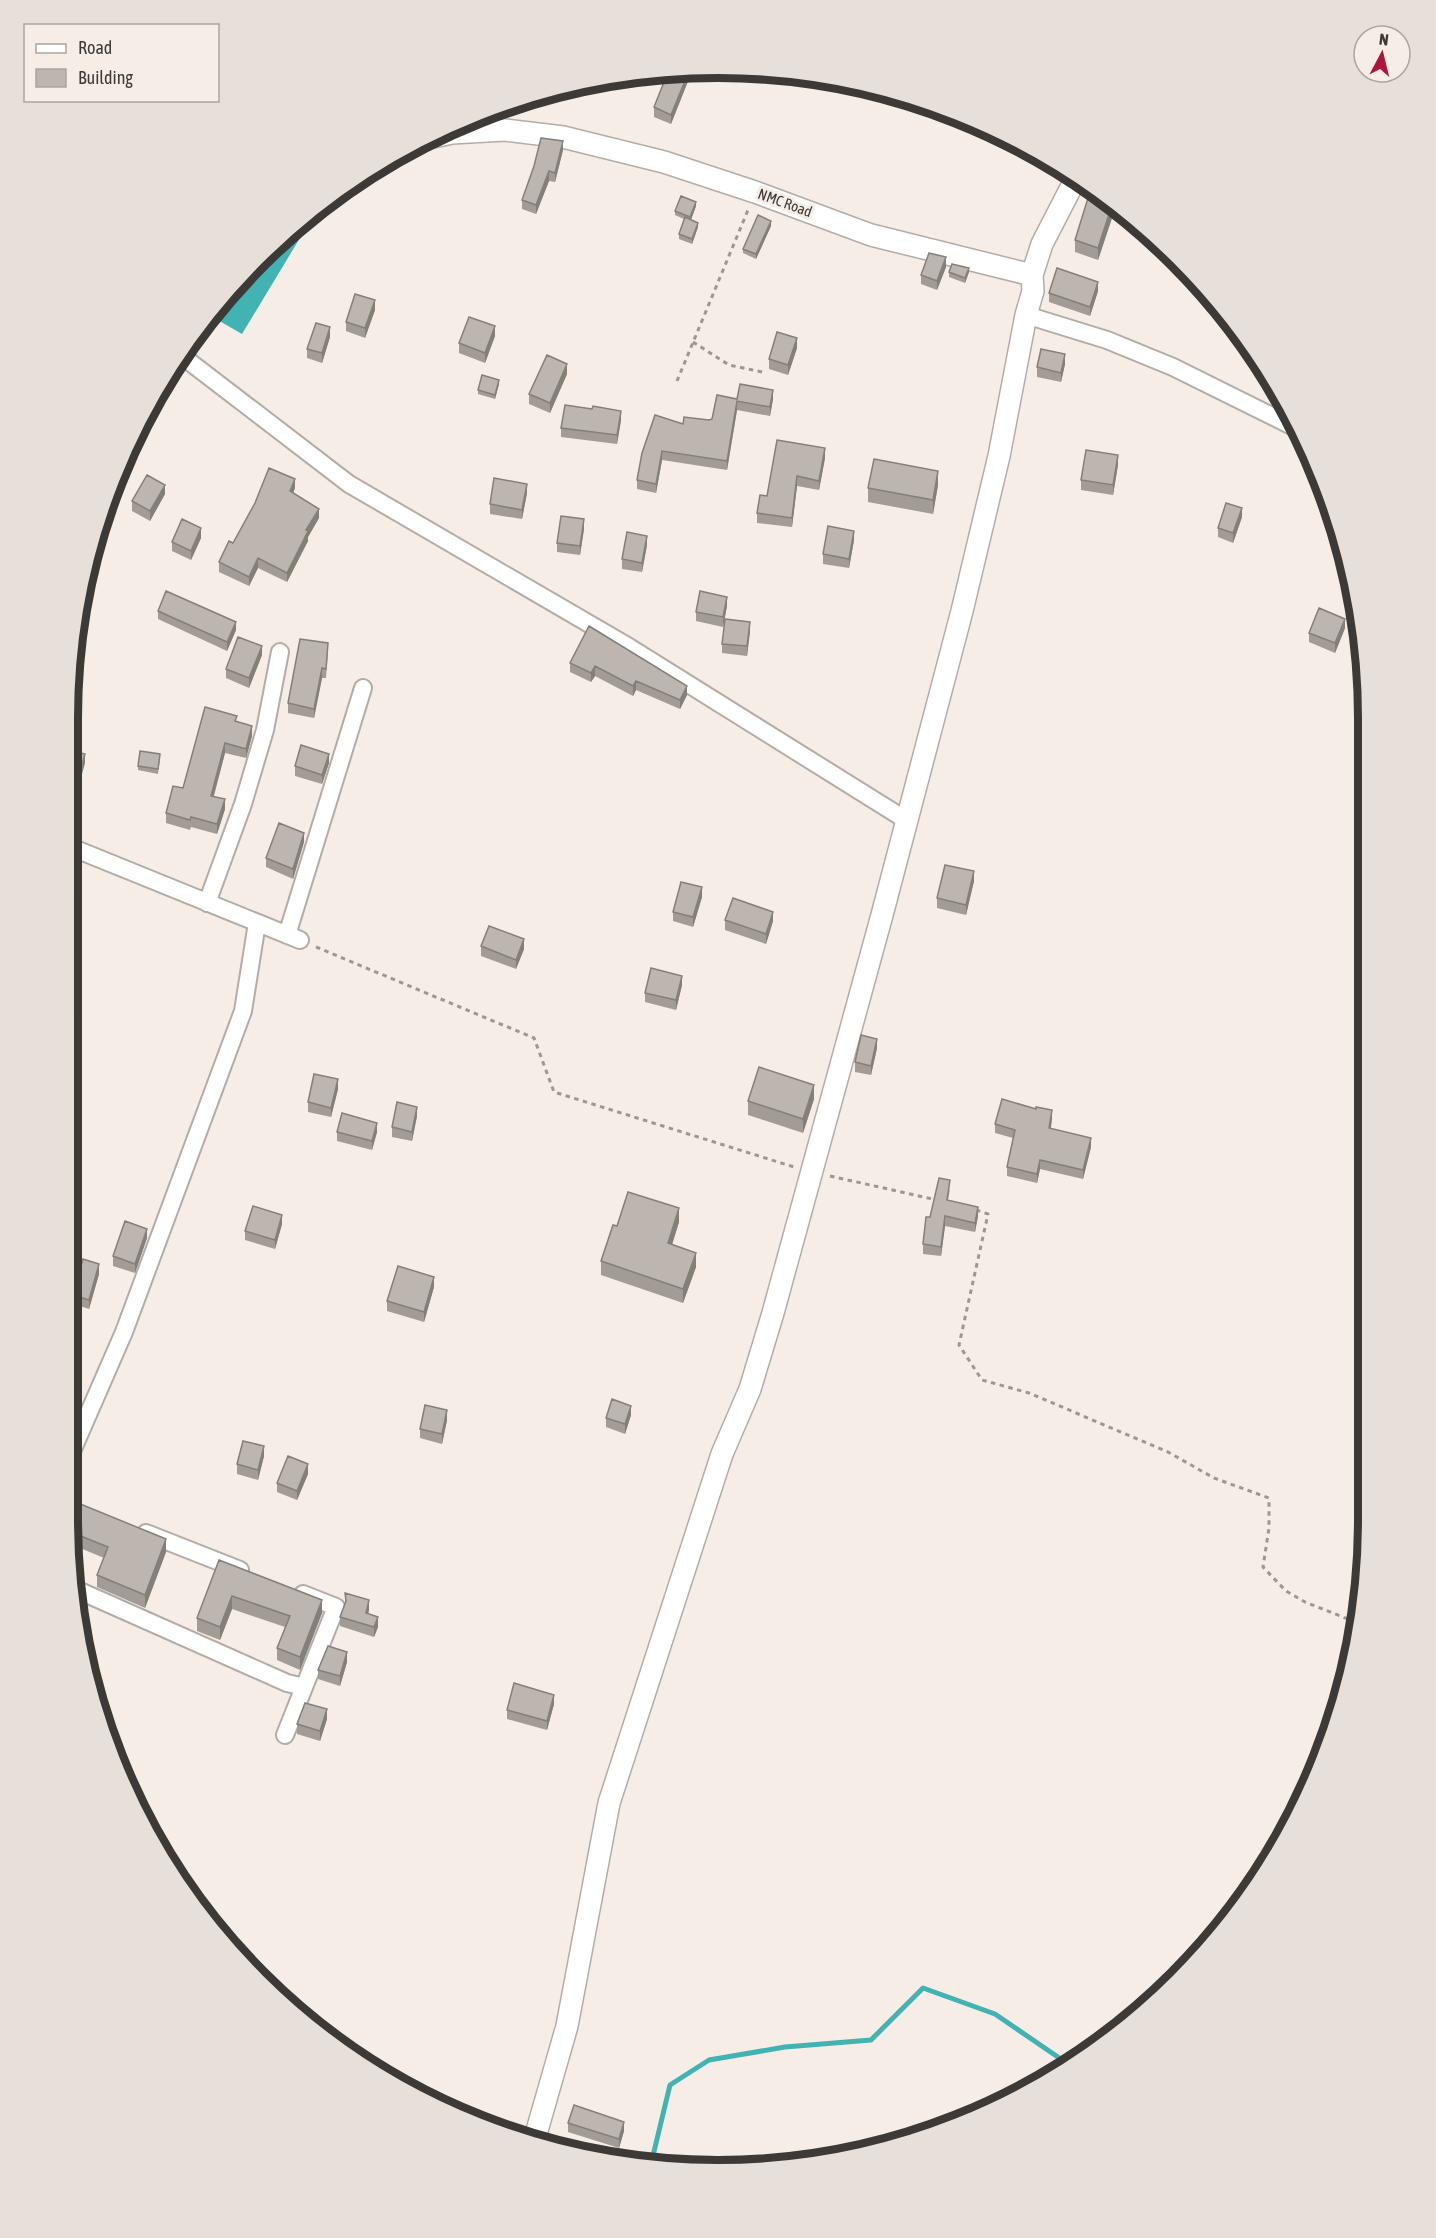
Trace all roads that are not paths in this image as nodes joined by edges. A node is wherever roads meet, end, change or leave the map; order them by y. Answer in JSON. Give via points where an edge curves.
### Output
{"nodes":[{"id":1,"x":461,"y":133,"type":"edge"},
{"id":2,"x":1072,"y":185,"type":"edge"},
{"id":3,"x":1032,"y":275,"type":"junction"},
{"id":4,"x":1026,"y":315,"type":"junction"},
{"id":5,"x":187,"y":360,"type":"edge"},
{"id":6,"x":1285,"y":423,"type":"edge"},
{"id":7,"x":280,"y":652,"type":"dead end"},
{"id":8,"x":363,"y":688,"type":"dead end"},
{"id":9,"x":906,"y":820,"type":"junction"},
{"id":10,"x":78,"y":850,"type":"edge"},
{"id":11,"x":207,"y":903,"type":"junction"},
{"id":12,"x":257,"y":923,"type":"junction"},
{"id":13,"x":78,"y":1438,"type":"edge"},
{"id":14,"x":133,"y":1527,"type":"edge"},
{"id":15,"x":250,"y":1574,"type":"edge"},
{"id":16,"x":282,"y":1586,"type":"edge"},
{"id":17,"x":82,"y":1592,"type":"edge"},
{"id":18,"x":304,"y":1688,"type":"junction"},
{"id":19,"x":285,"y":1736,"type":"dead end"},
{"id":20,"x":536,"y":2133,"type":"edge"}],
"edges":[{"from":1,"to":3,"type":"street","name":"NMC Road","via":[[505,130],[563,137],[664,162],[871,235]]},
{"from":2,"to":3,"type":"street","via":[[1042,244]]},
{"from":3,"to":4,"type":"street","via":[[1033,291]]},
{"from":4,"to":6,"type":"street","via":[[1107,340],[1173,367]]},
{"from":4,"to":9,"type":"street","via":[[999,456]]},
{"from":5,"to":9,"type":"street","via":[[349,484],[629,647]]},
{"from":7,"to":11,"type":"street","via":[[265,730]]},
{"from":8,"to":12,"type":"street","via":[[294,938]]},
{"from":9,"to":20,"type":"street","via":[[750,1389],[722,1454],[609,1803],[567,2026]]},
{"from":10,"to":11,"type":"street"},
{"from":11,"to":12,"type":"street"},
{"from":12,"to":13,"type":"street","via":[[243,1011],[124,1332]]},
{"from":14,"to":15,"type":"street"},
{"from":16,"to":18,"type":"street","via":[[336,1607]]},
{"from":17,"to":18,"type":"street"},
{"from":18,"to":19,"type":"street"}]}
